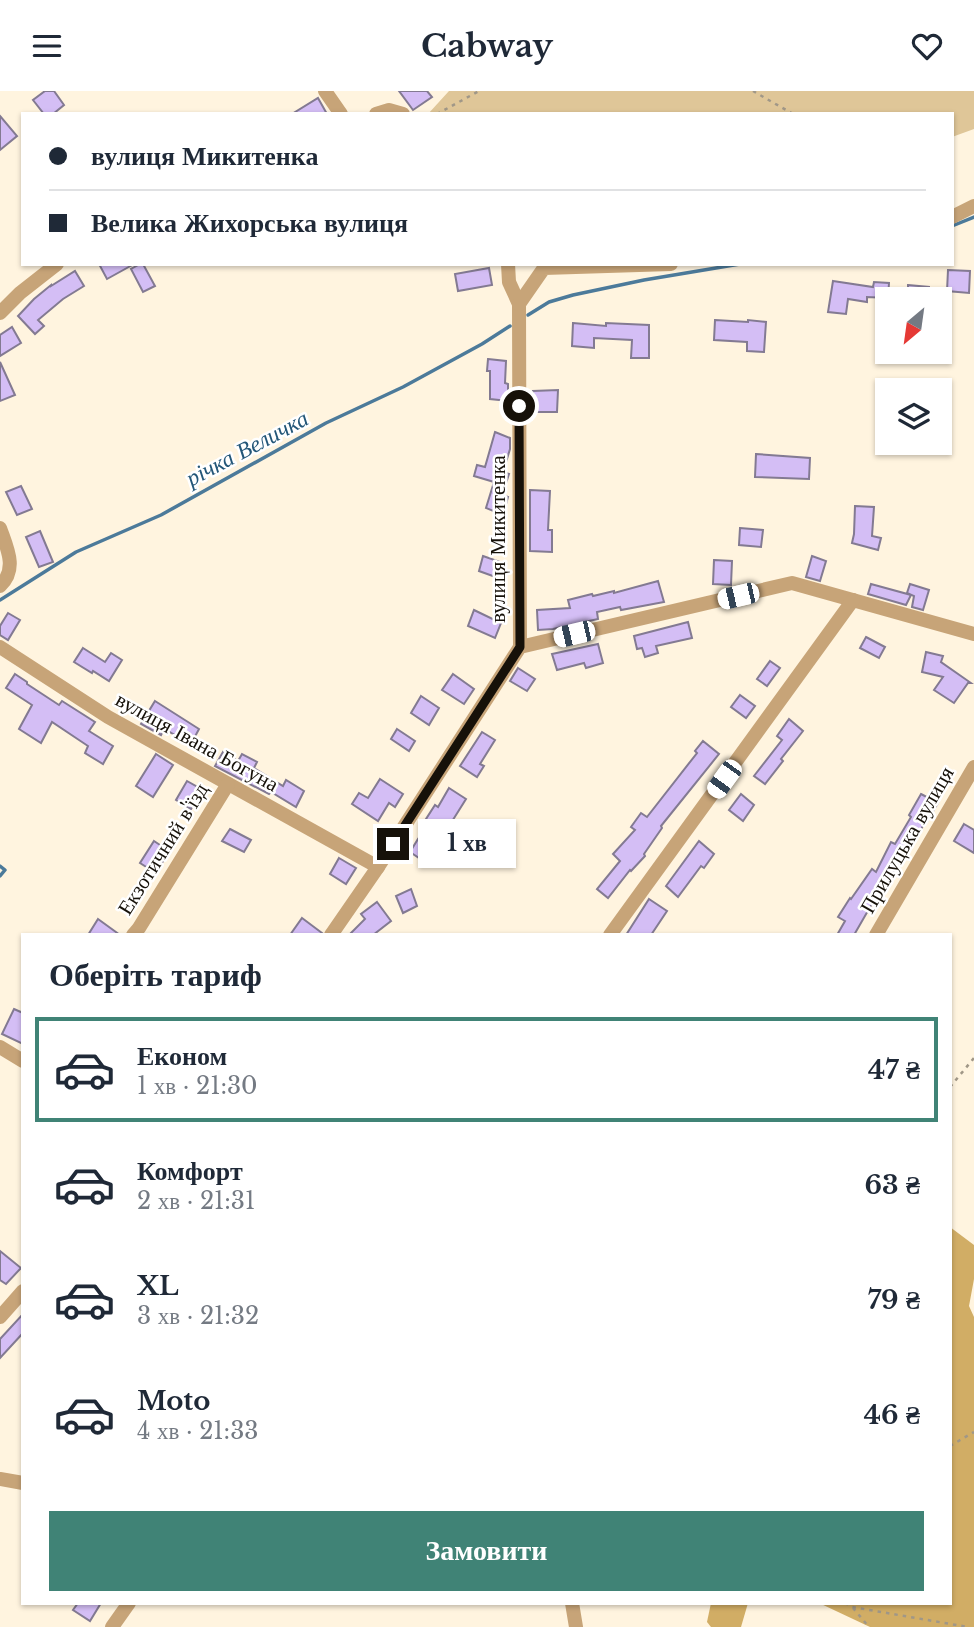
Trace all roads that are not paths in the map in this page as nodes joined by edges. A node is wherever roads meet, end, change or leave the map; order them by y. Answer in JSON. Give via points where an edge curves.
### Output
{"nodes":[{"id":1,"x":325,"y":91,"type":"edge"},
{"id":2,"x":340,"y":112,"type":"edge"},
{"id":3,"x":974,"y":206,"type":"edge"},
{"id":4,"x":954,"y":215,"type":"edge"},
{"id":5,"x":54,"y":266,"type":"edge"},
{"id":6,"x":508,"y":266,"type":"edge"},
{"id":7,"x":540,"y":266,"type":"edge"},
{"id":8,"x":519,"y":305,"type":"junction"},
{"id":9,"x":0,"y":313,"type":"edge"},
{"id":10,"x":0,"y":528,"type":"edge"},
{"id":11,"x":0,"y":586,"type":"edge"},
{"id":12,"x":853,"y":600,"type":"junction"},
{"id":13,"x":974,"y":634,"type":"edge"},
{"id":14,"x":0,"y":647,"type":"edge"},
{"id":15,"x":520,"y":647,"type":"junction"},
{"id":16,"x":974,"y":767,"type":"edge"},
{"id":17,"x":228,"y":785,"type":"junction"},
{"id":18,"x":378,"y":867,"type":"junction"},
{"id":19,"x":135,"y":933,"type":"edge"},
{"id":20,"x":332,"y":933,"type":"edge"},
{"id":21,"x":611,"y":933,"type":"edge"},
{"id":22,"x":877,"y":933,"type":"edge"},
{"id":23,"x":0,"y":1047,"type":"edge"},
{"id":24,"x":21,"y":1060,"type":"edge"},
{"id":25,"x":21,"y":1293,"type":"edge"},
{"id":26,"x":0,"y":1317,"type":"edge"},
{"id":27,"x":0,"y":1479,"type":"edge"},
{"id":28,"x":21,"y":1483,"type":"edge"},
{"id":29,"x":128,"y":1605,"type":"edge"},
{"id":30,"x":572,"y":1605,"type":"edge"},
{"id":31,"x":112,"y":1627,"type":"edge"},
{"id":32,"x":576,"y":1627,"type":"edge"}],
"edges":[{"from":1,"to":2,"type":"street"},
{"from":3,"to":4,"type":"street"},
{"from":5,"to":9,"type":"street"},
{"from":6,"to":8,"type":"street","name":"вулиця Микитенка"},
{"from":7,"to":8,"type":"street"},
{"from":8,"to":15,"type":"street","name":"вулиця Микитенка"},
{"from":10,"to":11,"type":"street","via":[[10,554],[10,569]]},
{"from":12,"to":13,"type":"street"},
{"from":12,"to":15,"type":"street","via":[[792,583]]},
{"from":12,"to":21,"type":"street"},
{"from":14,"to":17,"type":"street","name":"вулиця Івана Богуна","via":[[108,717]]},
{"from":15,"to":18,"type":"street"},
{"from":16,"to":22,"type":"street","name":"Прилуцька вулиця"},
{"from":17,"to":18,"type":"street","name":"вулиця Івана Богуна"},
{"from":17,"to":19,"type":"street","name":"Екзотичний в'їзд"},
{"from":18,"to":20,"type":"street"},
{"from":23,"to":24,"type":"street"},
{"from":25,"to":26,"type":"street"},
{"from":27,"to":28,"type":"street"},
{"from":29,"to":31,"type":"street"},
{"from":30,"to":32,"type":"street"}]}
